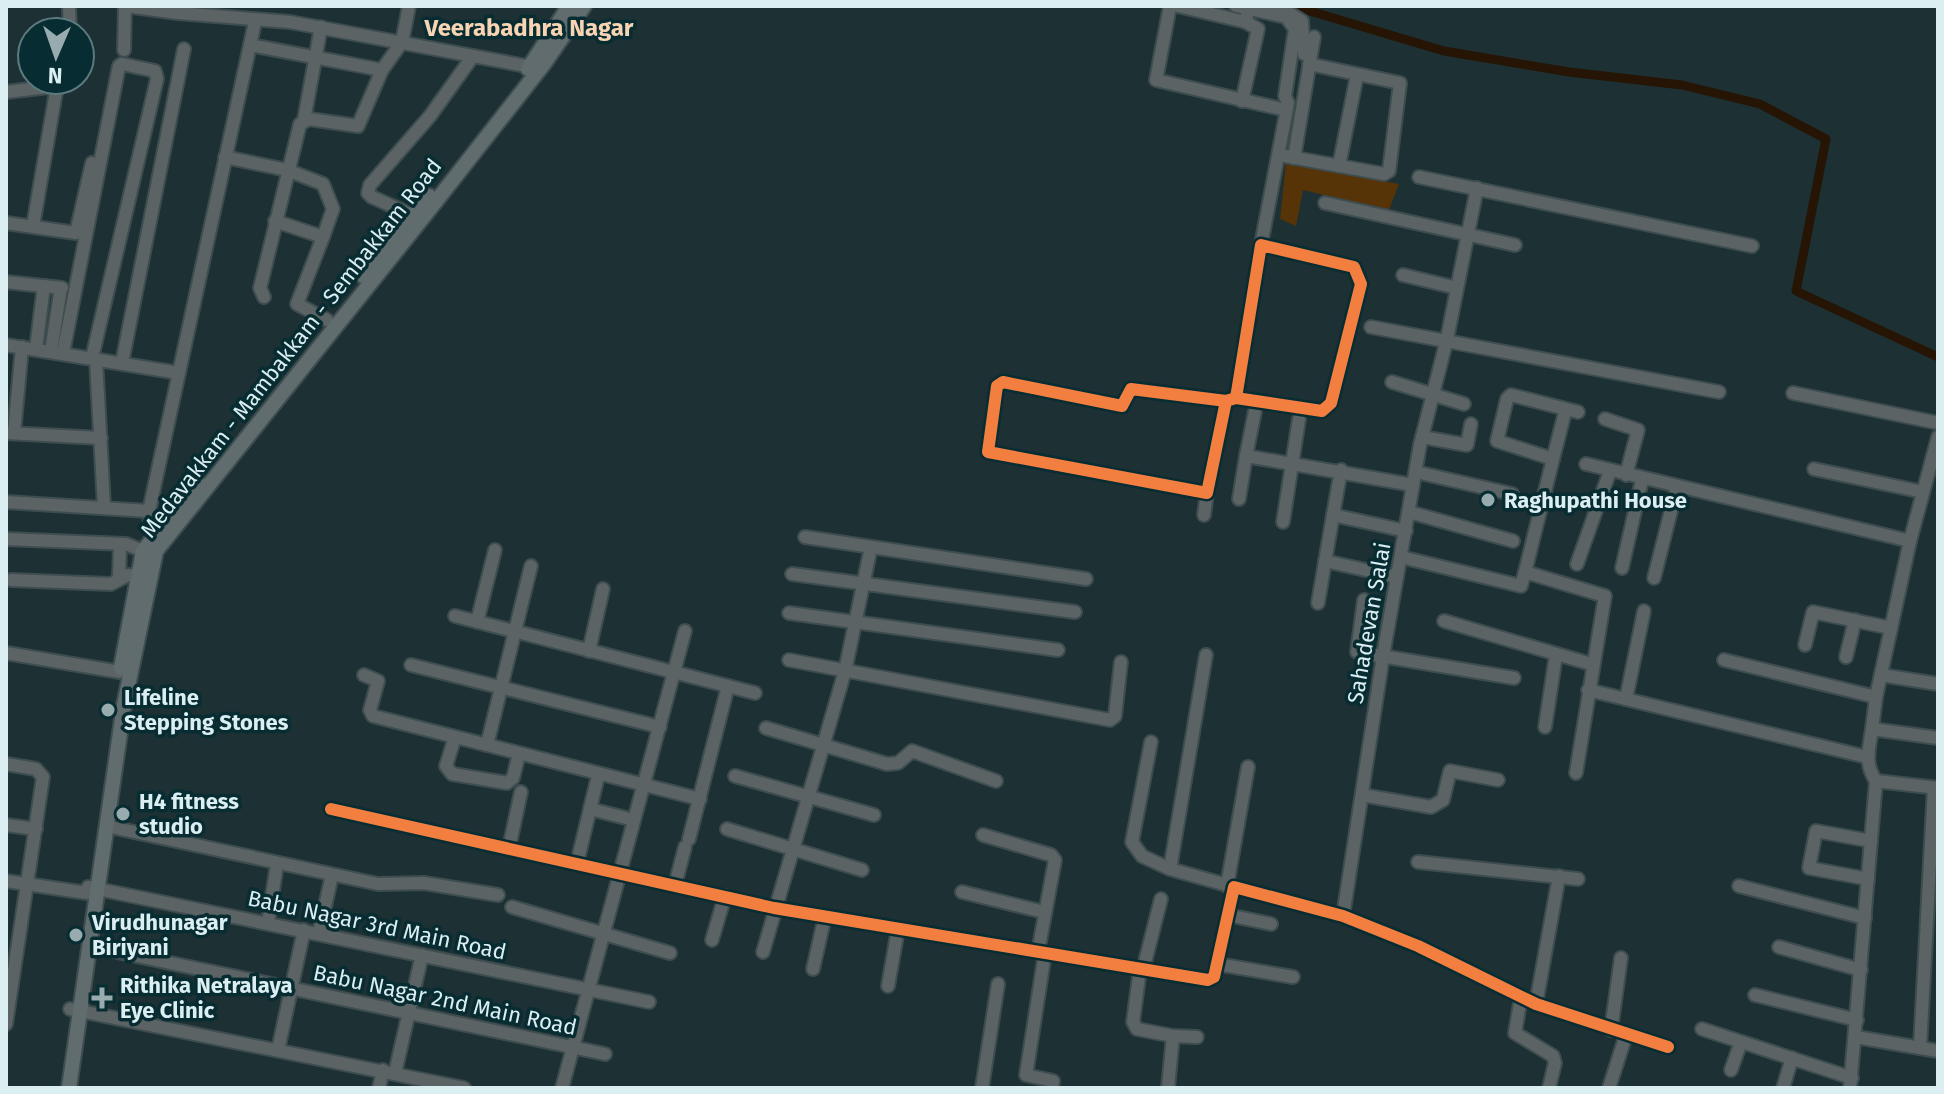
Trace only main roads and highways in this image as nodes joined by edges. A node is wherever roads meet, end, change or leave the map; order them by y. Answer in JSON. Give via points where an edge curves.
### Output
{"nodes":[{"id":1,"x":569,"y":6,"type":"edge"},
{"id":2,"x":584,"y":6,"type":"edge"},
{"id":3,"x":535,"y":67,"type":"junction"},
{"id":4,"x":433,"y":198,"type":"junction"},
{"id":5,"x":161,"y":534,"type":"junction"},
{"id":6,"x":120,"y":704,"type":"junction"},
{"id":7,"x":91,"y":889,"type":"junction"},
{"id":8,"x":75,"y":1010,"type":"junction"},
{"id":9,"x":59,"y":1088,"type":"edge"},
{"id":10,"x":69,"y":1088,"type":"edge"}],
"edges":[{"from":1,"to":3,"type":"main road","name":"Medavakkam - Mambakkam - Sembakkam Road"},
{"from":2,"to":3,"type":"main road","name":"Medavakkam - Mambakkam - Sembakkam Road"},
{"from":3,"to":4,"type":"main road","name":"Medavakkam - Mambakkam - Sembakkam Road"},
{"from":4,"to":5,"type":"main road","name":"Medavakkam - Mambakkam - Sembakkam Road"},
{"from":4,"to":5,"type":"main road","name":"Medavakkam - Mambakkam - Sembakkam Road","via":[[412,215]]},
{"from":5,"to":6,"type":"main road","name":"Medavakkam - Mambakkam - Sembakkam Road"},
{"from":5,"to":6,"type":"main road","name":"Medavakkam - Mambakkam - Sembakkam Road","via":[[143,551],[120,672]]},
{"from":6,"to":7,"type":"main road","name":"Medavakkam - Mambakkam - Sembakkam Road"},
{"from":6,"to":7,"type":"main road","name":"Medavakkam - Mambakkam - Sembakkam Road","via":[[106,826]]},
{"from":7,"to":8,"type":"main road","name":"Medavakkam - Mambakkam - Sembakkam Road"},
{"from":7,"to":8,"type":"main road","name":"Medavakkam - Mambakkam - Sembakkam Road","via":[[89,946]]},
{"from":8,"to":9,"type":"main road","name":"Medavakkam - Mambakkam - Sembakkam Road"},
{"from":8,"to":10,"type":"main road","name":"Medavakkam - Mambakkam - Sembakkam Road"}]}
